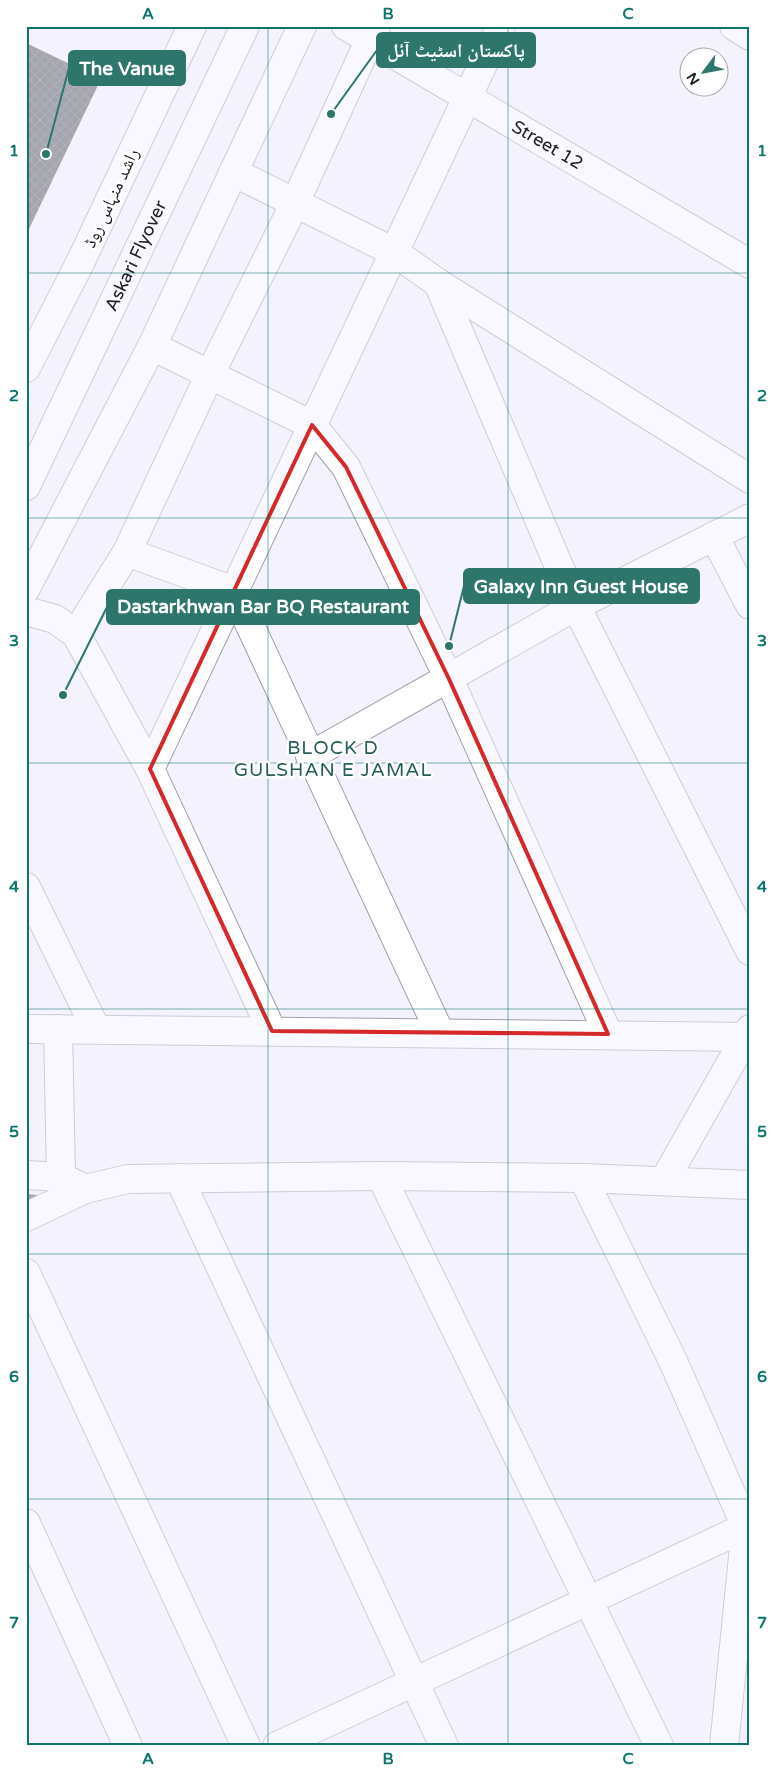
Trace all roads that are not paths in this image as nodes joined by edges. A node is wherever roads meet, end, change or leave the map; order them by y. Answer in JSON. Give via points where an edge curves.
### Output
{"nodes":[{"id":1,"x":192,"y":26,"type":"edge"},
{"id":2,"x":245,"y":26,"type":"edge"},
{"id":3,"x":302,"y":26,"type":"edge"},
{"id":4,"x":346,"y":26,"type":"edge"},
{"id":5,"x":500,"y":26,"type":"edge"},
{"id":6,"x":734,"y":26,"type":"edge"},
{"id":7,"x":373,"y":33,"type":"edge"},
{"id":8,"x":750,"y":36,"type":"edge"},
{"id":9,"x":467,"y":96,"type":"junction"},
{"id":10,"x":233,"y":172,"type":"junction"},
{"id":11,"x":295,"y":203,"type":"junction"},
{"id":12,"x":394,"y":252,"type":"junction"},
{"id":13,"x":750,"y":264,"type":"edge"},
{"id":14,"x":438,"y":282,"type":"junction"},
{"id":15,"x":152,"y":346,"type":"junction"},
{"id":16,"x":26,"y":368,"type":"edge"},
{"id":17,"x":210,"y":374,"type":"junction"},
{"id":18,"x":312,"y":425,"type":"junction"},
{"id":19,"x":750,"y":479,"type":"edge"},
{"id":20,"x":26,"y":486,"type":"edge"},
{"id":21,"x":750,"y":518,"type":"edge"},
{"id":22,"x":714,"y":536,"type":"junction"},
{"id":23,"x":127,"y":552,"type":"junction"},
{"id":24,"x":26,"y":588,"type":"edge"},
{"id":25,"x":234,"y":591,"type":"junction"},
{"id":26,"x":750,"y":605,"type":"edge"},
{"id":27,"x":576,"y":606,"type":"junction"},
{"id":28,"x":26,"y":611,"type":"edge"},
{"id":29,"x":76,"y":634,"type":"junction"},
{"id":30,"x":449,"y":679,"type":"junction"},
{"id":31,"x":310,"y":756,"type":"junction"},
{"id":32,"x":150,"y":769,"type":"junction"},
{"id":33,"x":26,"y":888,"type":"edge"},
{"id":34,"x":750,"y":951,"type":"edge"},
{"id":35,"x":26,"y":1029,"type":"edge"},
{"id":36,"x":58,"y":1029,"type":"junction"},
{"id":37,"x":96,"y":1029,"type":"junction"},
{"id":38,"x":272,"y":1031,"type":"junction"},
{"id":39,"x":440,"y":1032,"type":"junction"},
{"id":40,"x":608,"y":1034,"type":"junction"},
{"id":41,"x":749,"y":1034,"type":"edge"},
{"id":42,"x":26,"y":1175,"type":"edge"},
{"id":43,"x":381,"y":1176,"type":"junction"},
{"id":44,"x":62,"y":1177,"type":"junction"},
{"id":45,"x":179,"y":1178,"type":"junction"},
{"id":46,"x":583,"y":1178,"type":"junction"},
{"id":47,"x":664,"y":1181,"type":"junction"},
{"id":48,"x":750,"y":1185,"type":"edge"},
{"id":49,"x":85,"y":1189,"type":"junction"},
{"id":50,"x":26,"y":1217,"type":"edge"},
{"id":51,"x":26,"y":1273,"type":"edge"},
{"id":52,"x":748,"y":1519,"type":"edge"},
{"id":53,"x":26,"y":1523,"type":"edge"},
{"id":54,"x":590,"y":1600,"type":"junction"},
{"id":55,"x":414,"y":1682,"type":"junction"},
{"id":56,"x":128,"y":1746,"type":"edge"},
{"id":57,"x":246,"y":1746,"type":"edge"},
{"id":58,"x":277,"y":1746,"type":"edge"},
{"id":59,"x":444,"y":1746,"type":"edge"},
{"id":60,"x":659,"y":1746,"type":"edge"},
{"id":61,"x":724,"y":1746,"type":"edge"}],
"edges":[{"from":1,"to":16,"type":"street","name":"راشد منہاس روڈ","via":[[85,254]]},
{"from":2,"to":20,"type":"street","name":"Askari Flyover"},
{"from":3,"to":10,"type":"street"},
{"from":4,"to":7,"type":"street","name":"Street 12"},
{"from":5,"to":9,"type":"street"},
{"from":6,"to":8,"type":"street"},
{"from":7,"to":9,"type":"street","name":"Street 12"},
{"from":7,"to":11,"type":"street"},
{"from":9,"to":12,"type":"street"},
{"from":9,"to":13,"type":"street","name":"Street 12"},
{"from":10,"to":11,"type":"street"},
{"from":10,"to":15,"type":"street"},
{"from":11,"to":12,"type":"street"},
{"from":11,"to":17,"type":"street"},
{"from":12,"to":14,"type":"street"},
{"from":12,"to":18,"type":"street"},
{"from":14,"to":19,"type":"street"},
{"from":14,"to":27,"type":"street"},
{"from":15,"to":17,"type":"street"},
{"from":15,"to":24,"type":"street"},
{"from":17,"to":18,"type":"street"},
{"from":17,"to":23,"type":"street"},
{"from":18,"to":25,"type":"street"},
{"from":18,"to":30,"type":"street","via":[[346,467]]},
{"from":21,"to":22,"type":"street"},
{"from":22,"to":26,"type":"street"},
{"from":22,"to":27,"type":"street"},
{"from":23,"to":25,"type":"street"},
{"from":23,"to":29,"type":"street"},
{"from":25,"to":31,"type":"street"},
{"from":25,"to":32,"type":"street"},
{"from":27,"to":30,"type":"street"},
{"from":27,"to":34,"type":"street"},
{"from":28,"to":29,"type":"street","via":[[55,619]]},
{"from":29,"to":32,"type":"street"},
{"from":30,"to":31,"type":"street"},
{"from":30,"to":40,"type":"street"},
{"from":31,"to":39,"type":"street"},
{"from":32,"to":38,"type":"street"},
{"from":33,"to":37,"type":"street"},
{"from":35,"to":36,"type":"street"},
{"from":36,"to":37,"type":"street"},
{"from":36,"to":44,"type":"street"},
{"from":37,"to":38,"type":"street"},
{"from":38,"to":39,"type":"street"},
{"from":39,"to":40,"type":"street"},
{"from":40,"to":41,"type":"street"},
{"from":41,"to":47,"type":"street"},
{"from":42,"to":44,"type":"street"},
{"from":43,"to":45,"type":"street"},
{"from":43,"to":46,"type":"street"},
{"from":43,"to":54,"type":"street"},
{"from":44,"to":49,"type":"street"},
{"from":45,"to":49,"type":"street","via":[[128,1179]]},
{"from":45,"to":55,"type":"street"},
{"from":46,"to":47,"type":"street"},
{"from":46,"to":52,"type":"street"},
{"from":47,"to":48,"type":"street"},
{"from":49,"to":50,"type":"street"},
{"from":51,"to":57,"type":"street"},
{"from":52,"to":54,"type":"street"},
{"from":52,"to":61,"type":"street"},
{"from":53,"to":56,"type":"street"},
{"from":54,"to":55,"type":"street"},
{"from":54,"to":60,"type":"street"},
{"from":55,"to":58,"type":"street"},
{"from":55,"to":59,"type":"street"}]}
